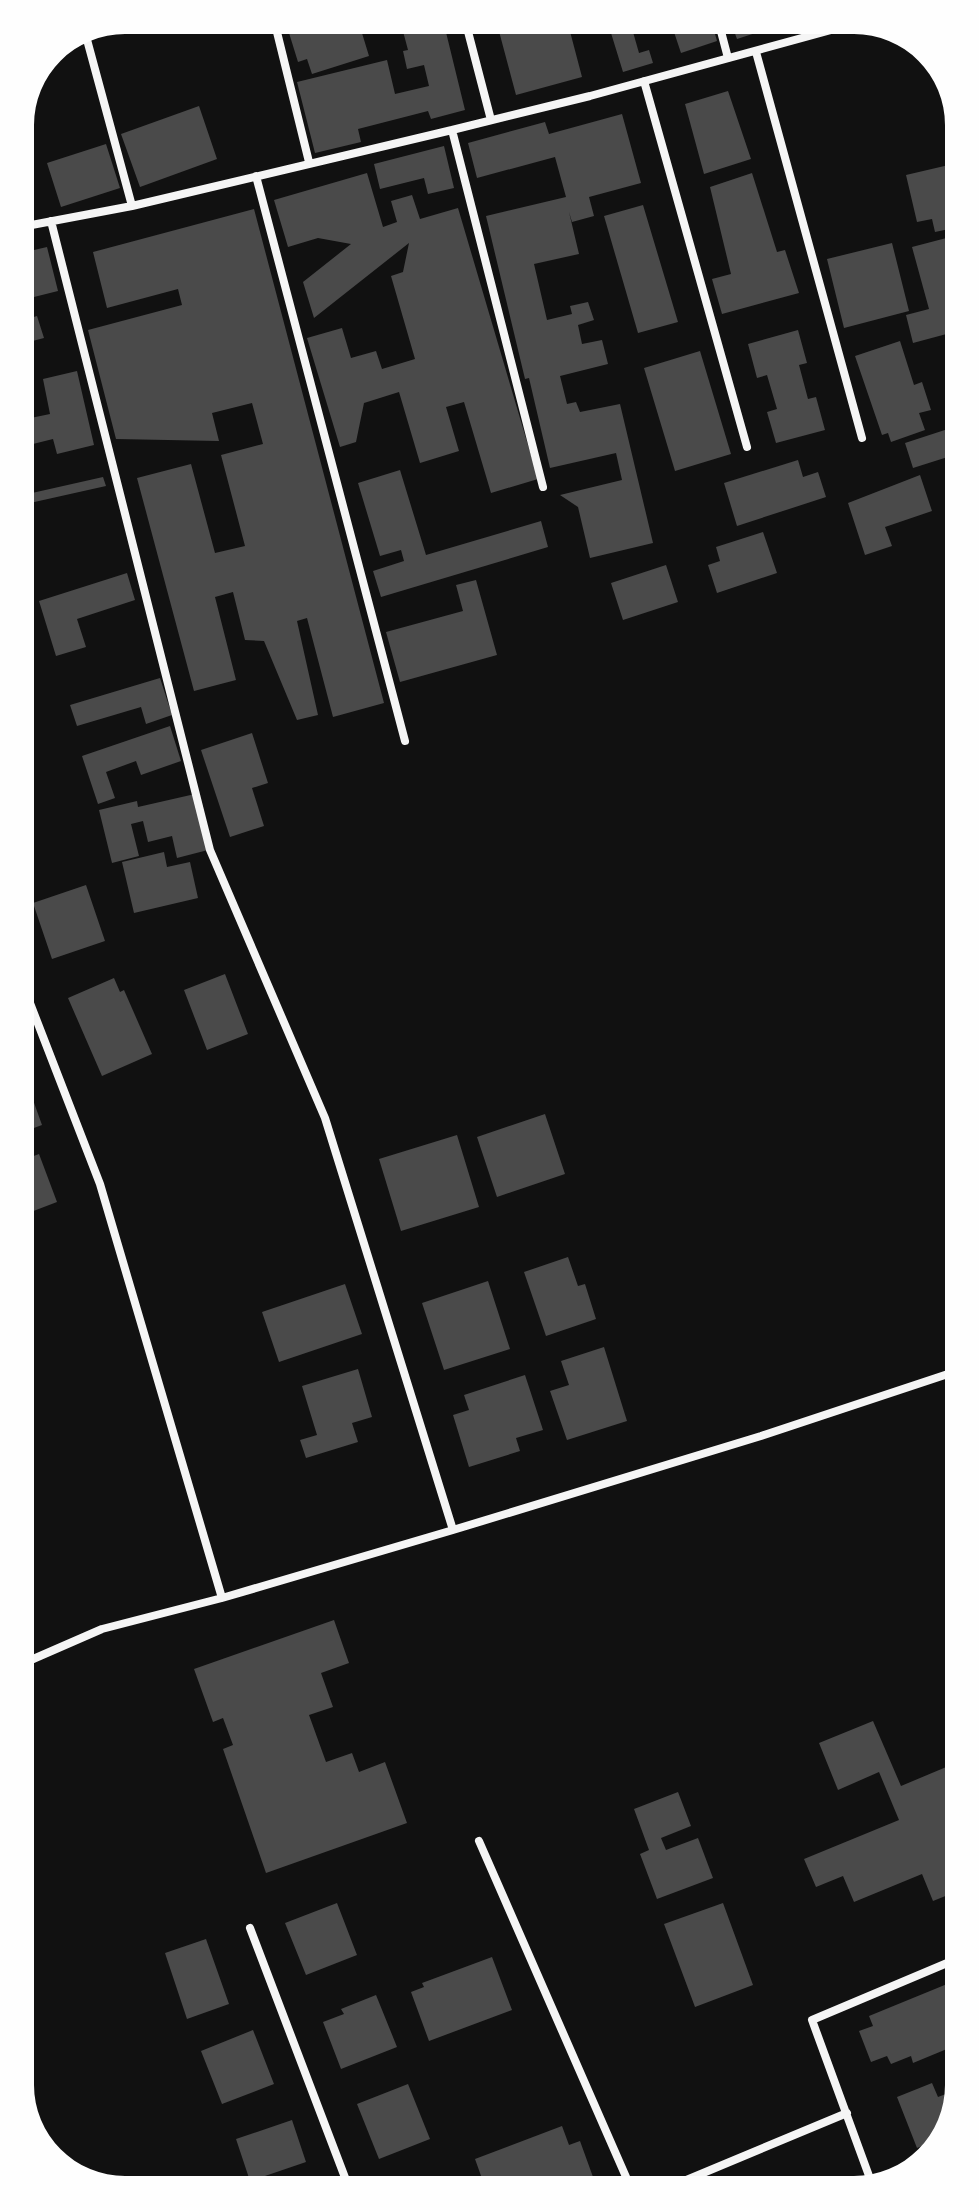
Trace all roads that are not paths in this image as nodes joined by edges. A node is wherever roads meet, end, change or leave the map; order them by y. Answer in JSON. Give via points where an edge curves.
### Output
{"nodes":[{"id":1,"x":277,"y":34,"type":"edge"},
{"id":2,"x":469,"y":34,"type":"edge"},
{"id":3,"x":722,"y":34,"type":"edge"},
{"id":4,"x":819,"y":34,"type":"edge"},
{"id":5,"x":88,"y":42,"type":"edge"},
{"id":6,"x":756,"y":52,"type":"junction"},
{"id":7,"x":728,"y":58,"type":"junction"},
{"id":8,"x":644,"y":81,"type":"junction"},
{"id":9,"x":491,"y":120,"type":"junction"},
{"id":10,"x":452,"y":130,"type":"junction"},
{"id":11,"x":309,"y":162,"type":"junction"},
{"id":12,"x":256,"y":176,"type":"junction"},
{"id":13,"x":132,"y":206,"type":"junction"},
{"id":14,"x":51,"y":221,"type":"junction"},
{"id":15,"x":34,"y":224,"type":"edge"},
{"id":16,"x":862,"y":438,"type":"dead end"},
{"id":17,"x":747,"y":447,"type":"dead end"},
{"id":18,"x":543,"y":487,"type":"dead end"},
{"id":19,"x":405,"y":741,"type":"dead end"},
{"id":20,"x":34,"y":1013,"type":"edge"},
{"id":21,"x":945,"y":1375,"type":"edge"},
{"id":22,"x":453,"y":1530,"type":"junction"},
{"id":23,"x":222,"y":1598,"type":"junction"},
{"id":24,"x":34,"y":1659,"type":"edge"},
{"id":25,"x":479,"y":1841,"type":"dead end"},
{"id":26,"x":250,"y":1928,"type":"dead end"},
{"id":27,"x":945,"y":1964,"type":"edge"},
{"id":28,"x":847,"y":2113,"type":"junction"},
{"id":29,"x":869,"y":2174,"type":"edge"},
{"id":30,"x":344,"y":2176,"type":"edge"},
{"id":31,"x":626,"y":2176,"type":"edge"},
{"id":32,"x":696,"y":2176,"type":"edge"}],
"edges":[{"from":1,"to":11,"type":"street"},
{"from":2,"to":9,"type":"street"},
{"from":3,"to":7,"type":"street"},
{"from":4,"to":6,"type":"street"},
{"from":5,"to":13,"type":"street"},
{"from":6,"to":7,"type":"street"},
{"from":6,"to":16,"type":"street"},
{"from":7,"to":8,"type":"street"},
{"from":8,"to":9,"type":"street"},
{"from":8,"to":17,"type":"street"},
{"from":9,"to":10,"type":"street"},
{"from":10,"to":11,"type":"street"},
{"from":10,"to":18,"type":"street"},
{"from":11,"to":12,"type":"street"},
{"from":12,"to":13,"type":"street"},
{"from":12,"to":19,"type":"street"},
{"from":13,"to":14,"type":"street"},
{"from":14,"to":15,"type":"street"},
{"from":14,"to":22,"type":"street","via":[[210,850],[325,1118]]},
{"from":20,"to":23,"type":"street","via":[[100,1184]]},
{"from":21,"to":22,"type":"street"},
{"from":22,"to":23,"type":"street"},
{"from":23,"to":24,"type":"street","via":[[102,1629]]},
{"from":25,"to":31,"type":"street"},
{"from":26,"to":30,"type":"street"},
{"from":27,"to":28,"type":"street","via":[[812,2020]]},
{"from":28,"to":29,"type":"street"},
{"from":28,"to":32,"type":"street"}]}
